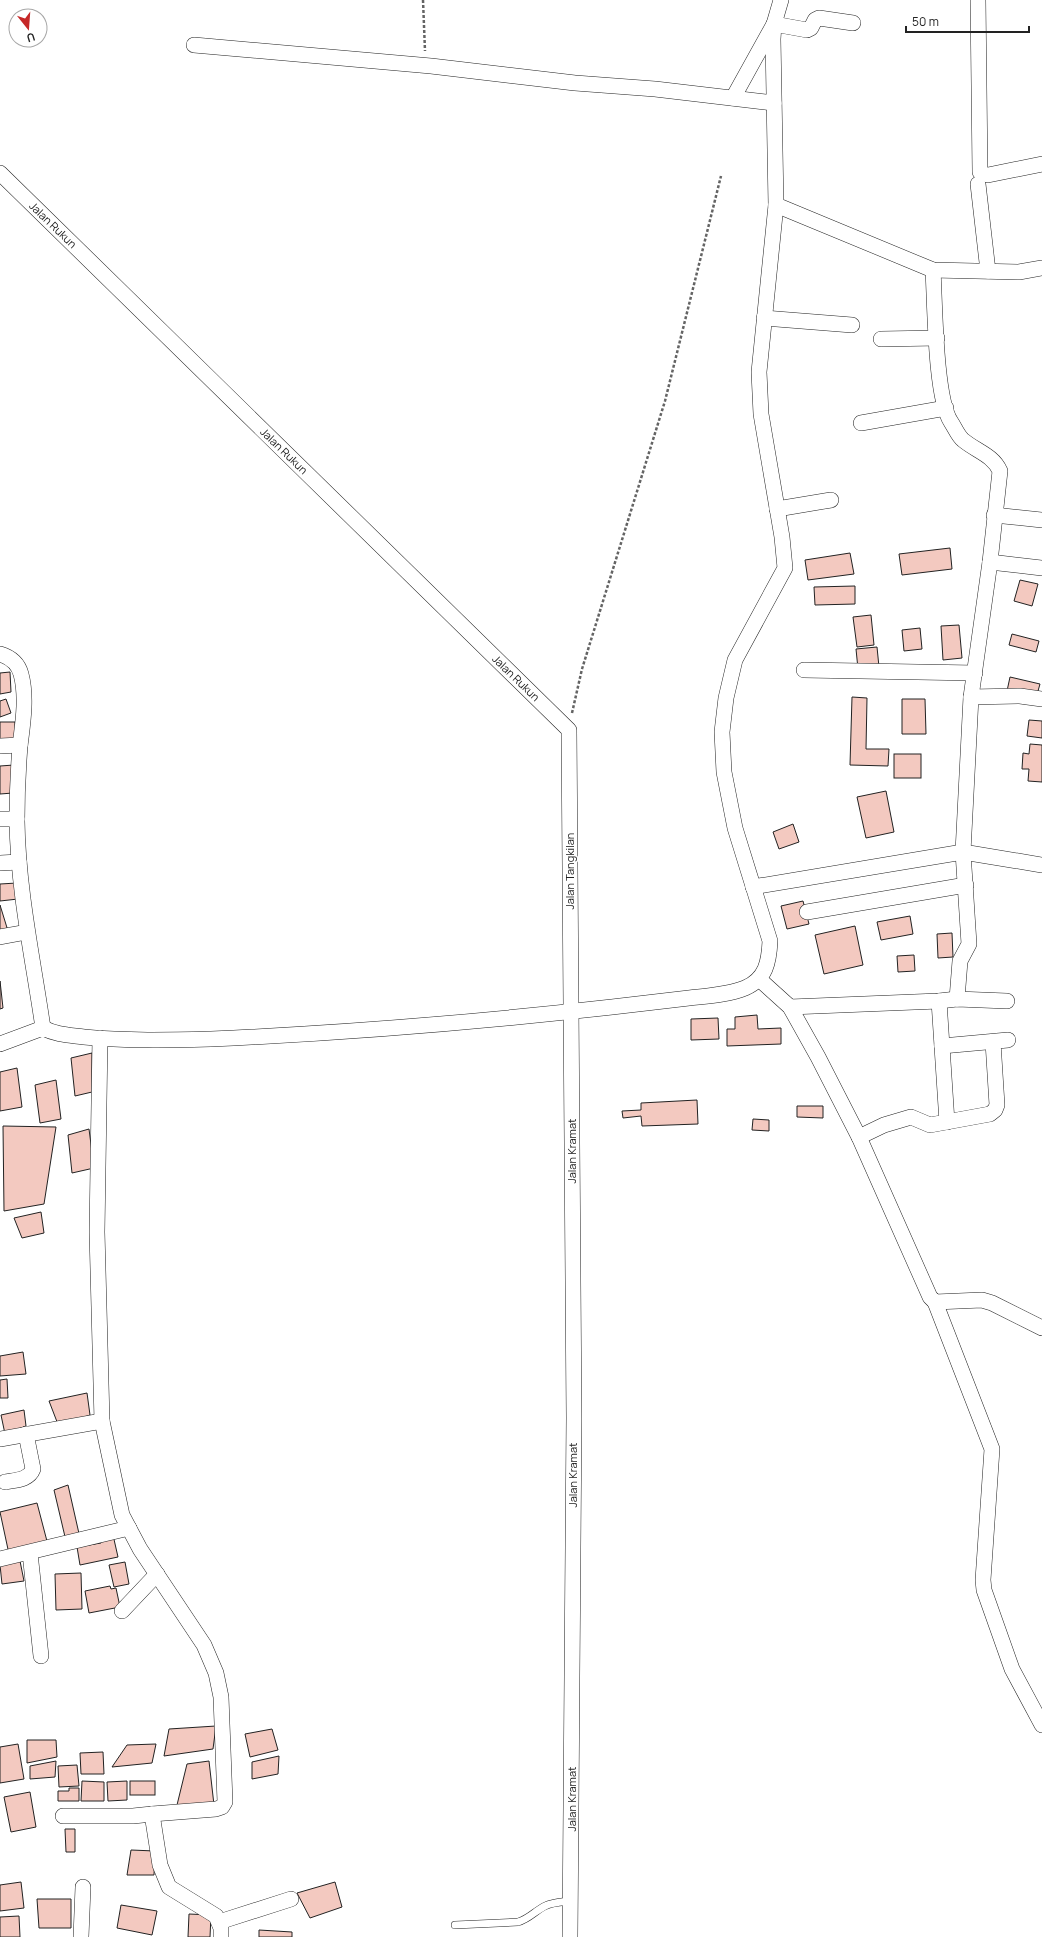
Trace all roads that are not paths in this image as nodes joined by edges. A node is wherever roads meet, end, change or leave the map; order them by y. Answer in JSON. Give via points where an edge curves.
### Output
{"nodes":[{"id":1,"x":781,"y":0,"type":"edge"},
{"id":2,"x":978,"y":0,"type":"edge"},
{"id":3,"x":853,"y":23,"type":"dead end"},
{"id":4,"x":774,"y":24,"type":"junction"},
{"id":5,"x":194,"y":45,"type":"dead end"},
{"id":6,"x":733,"y":98,"type":"junction"},
{"id":7,"x":774,"y":103,"type":"junction"},
{"id":8,"x":1042,"y":164,"type":"edge"},
{"id":9,"x":0,"y":173,"type":"edge"},
{"id":10,"x":978,"y":184,"type":"dead end"},
{"id":11,"x":776,"y":205,"type":"junction"},
{"id":12,"x":1042,"y":268,"type":"edge"},
{"id":13,"x":933,"y":270,"type":"junction"},
{"id":14,"x":988,"y":271,"type":"junction"},
{"id":15,"x":764,"y":318,"type":"junction"},
{"id":16,"x":852,"y":325,"type":"dead end"},
{"id":17,"x":937,"y":338,"type":"junction"},
{"id":18,"x":880,"y":339,"type":"dead end"},
{"id":19,"x":946,"y":408,"type":"junction"},
{"id":20,"x":860,"y":423,"type":"dead end"},
{"id":21,"x":831,"y":500,"type":"dead end"},
{"id":22,"x":777,"y":509,"type":"junction"},
{"id":23,"x":994,"y":515,"type":"junction"},
{"id":24,"x":1042,"y":520,"type":"edge"},
{"id":25,"x":990,"y":562,"type":"junction"},
{"id":26,"x":1042,"y":568,"type":"edge"},
{"id":27,"x":0,"y":654,"type":"edge"},
{"id":28,"x":804,"y":670,"type":"dead end"},
{"id":29,"x":975,"y":673,"type":"junction"},
{"id":30,"x":971,"y":697,"type":"junction"},
{"id":31,"x":1042,"y":699,"type":"edge"},
{"id":32,"x":569,"y":730,"type":"joint"},
{"id":33,"x":20,"y":745,"type":"junction"},
{"id":34,"x":0,"y":746,"type":"edge"},
{"id":35,"x":0,"y":819,"type":"edge"},
{"id":36,"x":17,"y":819,"type":"junction"},
{"id":37,"x":963,"y":852,"type":"junction"},
{"id":38,"x":18,"y":862,"type":"junction"},
{"id":39,"x":0,"y":863,"type":"edge"},
{"id":40,"x":1042,"y":865,"type":"edge"},
{"id":41,"x":966,"y":885,"type":"junction"},
{"id":42,"x":753,"y":887,"type":"junction"},
{"id":43,"x":807,"y":912,"type":"dead end"},
{"id":44,"x":28,"y":932,"type":"junction"},
{"id":45,"x":0,"y":937,"type":"edge"},
{"id":46,"x":759,"y":979,"type":"junction"},
{"id":47,"x":957,"y":999,"type":"junction"},
{"id":48,"x":939,"y":1001,"type":"junction"},
{"id":49,"x":1007,"y":1001,"type":"dead end"},
{"id":50,"x":790,"y":1007,"type":"junction"},
{"id":51,"x":571,"y":1013,"type":"junction"},
{"id":52,"x":44,"y":1028,"type":"junction"},
{"id":53,"x":100,"y":1038,"type":"junction"},
{"id":54,"x":1008,"y":1040,"type":"dead end"},
{"id":55,"x":993,"y":1042,"type":"junction"},
{"id":56,"x":0,"y":1044,"type":"edge"},
{"id":57,"x":942,"y":1046,"type":"junction"},
{"id":58,"x":947,"y":1122,"type":"junction"},
{"id":59,"x":859,"y":1137,"type":"junction"},
{"id":60,"x":935,"y":1302,"type":"junction"},
{"id":61,"x":1042,"y":1328,"type":"edge"},
{"id":62,"x":102,"y":1421,"type":"junction"},
{"id":63,"x":26,"y":1434,"type":"junction"},
{"id":64,"x":0,"y":1439,"type":"edge"},
{"id":65,"x":5,"y":1482,"type":"dead end"},
{"id":66,"x":129,"y":1528,"type":"junction"},
{"id":67,"x":30,"y":1553,"type":"junction"},
{"id":68,"x":0,"y":1559,"type":"edge"},
{"id":69,"x":157,"y":1574,"type":"junction"},
{"id":70,"x":122,"y":1611,"type":"dead end"},
{"id":71,"x":41,"y":1656,"type":"dead end"},
{"id":72,"x":1042,"y":1726,"type":"edge"},
{"id":73,"x":152,"y":1814,"type":"junction"},
{"id":74,"x":63,"y":1816,"type":"dead end"},
{"id":75,"x":83,"y":1887,"type":"dead end"},
{"id":76,"x":290,"y":1899,"type":"dead end"},
{"id":77,"x":571,"y":1901,"type":"junction"},
{"id":78,"x":220,"y":1922,"type":"junction"},
{"id":79,"x":455,"y":1925,"type":"dead end"},
{"id":80,"x":81,"y":1937,"type":"edge"},
{"id":81,"x":221,"y":1937,"type":"edge"},
{"id":82,"x":570,"y":1937,"type":"edge"}],
"edges":[{"from":1,"to":4,"type":"street"},
{"from":2,"to":8,"type":"street","via":[[980,172],[988,175]]},
{"from":3,"to":4,"type":"street","via":[[819,18],[807,30]]},
{"from":4,"to":6,"type":"street"},
{"from":4,"to":7,"type":"street"},
{"from":5,"to":6,"type":"street","via":[[431,66]]},
{"from":6,"to":7,"type":"street"},
{"from":7,"to":11,"type":"street"},
{"from":9,"to":32,"type":"street","name":"Jalan Rukun"},
{"from":10,"to":14,"type":"street"},
{"from":11,"to":13,"type":"street"},
{"from":11,"to":15,"type":"street"},
{"from":12,"to":14,"type":"street","via":[[1019,272]]},
{"from":13,"to":14,"type":"street"},
{"from":13,"to":17,"type":"street"},
{"from":15,"to":16,"type":"street"},
{"from":15,"to":22,"type":"street","via":[[759,372],[761,414]]},
{"from":17,"to":18,"type":"street"},
{"from":17,"to":19,"type":"street","via":[[942,394]]},
{"from":19,"to":20,"type":"street"},
{"from":19,"to":23,"type":"street","via":[[962,439],[989,457],[1000,471]]},
{"from":21,"to":22,"type":"street"},
{"from":22,"to":42,"type":"street","via":[[785,568],[735,660],[726,698],[722,732],[724,772],[730,805]]},
{"from":23,"to":24,"type":"street"},
{"from":23,"to":25,"type":"street"},
{"from":25,"to":26,"type":"street"},
{"from":25,"to":29,"type":"street"},
{"from":27,"to":33,"type":"street","via":[[14,661],[21,672],[24,715]]},
{"from":28,"to":29,"type":"street"},
{"from":29,"to":30,"type":"street"},
{"from":30,"to":31,"type":"street","via":[[1020,696]]},
{"from":30,"to":37,"type":"street"},
{"from":32,"to":51,"type":"street","name":"Jalan Tangkilan"},
{"from":33,"to":34,"type":"street"},
{"from":33,"to":36,"type":"street"},
{"from":35,"to":36,"type":"street"},
{"from":36,"to":38,"type":"street"},
{"from":37,"to":40,"type":"street"},
{"from":37,"to":41,"type":"street"},
{"from":37,"to":42,"type":"street"},
{"from":38,"to":39,"type":"street"},
{"from":38,"to":44,"type":"street"},
{"from":41,"to":43,"type":"street"},
{"from":41,"to":47,"type":"street","via":[[969,944],[960,961]]},
{"from":42,"to":46,"type":"street","via":[[770,941],[766,970]]},
{"from":44,"to":45,"type":"street"},
{"from":44,"to":52,"type":"street"},
{"from":46,"to":50,"type":"street"},
{"from":46,"to":51,"type":"street","via":[[732,992]]},
{"from":47,"to":48,"type":"street"},
{"from":47,"to":49,"type":"street"},
{"from":48,"to":50,"type":"street"},
{"from":48,"to":57,"type":"street"},
{"from":50,"to":59,"type":"street"},
{"from":51,"to":53,"type":"street","via":[[327,1034],[167,1040]]},
{"from":51,"to":77,"type":"street","name":"Jalan Kramat","via":[[571,1298],[574,1425]]},
{"from":52,"to":53,"type":"street","via":[[56,1034]]},
{"from":52,"to":56,"type":"street"},
{"from":53,"to":62,"type":"street","via":[[97,1232]]},
{"from":54,"to":55,"type":"street"},
{"from":55,"to":57,"type":"street"},
{"from":55,"to":58,"type":"street","via":[[997,1105],[995,1110],[990,1114]]},
{"from":57,"to":58,"type":"street"},
{"from":58,"to":59,"type":"street","via":[[930,1125],[912,1117],[884,1125]]},
{"from":59,"to":60,"type":"street","via":[[930,1296]]},
{"from":60,"to":61,"type":"street","via":[[982,1300]]},
{"from":60,"to":72,"type":"street","via":[[992,1449],[984,1590],[1012,1669]]},
{"from":62,"to":63,"type":"street"},
{"from":62,"to":66,"type":"street","via":[[122,1515]]},
{"from":63,"to":64,"type":"street"},
{"from":63,"to":65,"type":"street","via":[[33,1469],[27,1478]]},
{"from":66,"to":67,"type":"street"},
{"from":66,"to":69,"type":"street"},
{"from":67,"to":68,"type":"street"},
{"from":67,"to":71,"type":"street"},
{"from":69,"to":70,"type":"street"},
{"from":69,"to":73,"type":"street","via":[[204,1645],[216,1673],[221,1697],[225,1802],[222,1807],[216,1809]]},
{"from":73,"to":74,"type":"street"},
{"from":73,"to":78,"type":"street","via":[[160,1865],[169,1887],[204,1906]]},
{"from":75,"to":80,"type":"street"},
{"from":76,"to":78,"type":"street"},
{"from":77,"to":79,"type":"lane","via":[[545,1906],[526,1920],[518,1922]]},
{"from":77,"to":82,"type":"street","name":"Jalan Kramat"},
{"from":78,"to":81,"type":"street"}]}
